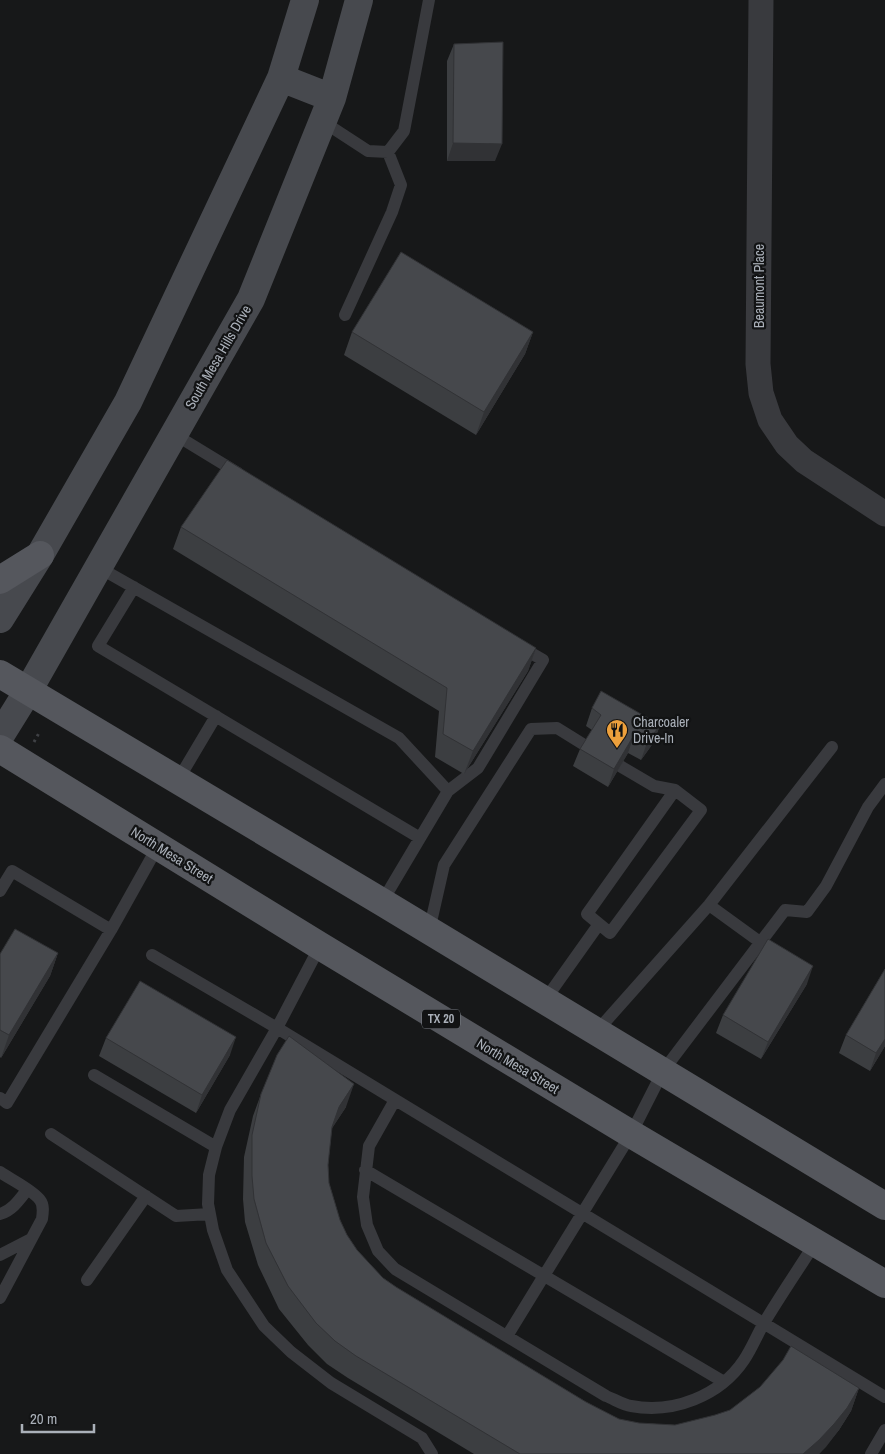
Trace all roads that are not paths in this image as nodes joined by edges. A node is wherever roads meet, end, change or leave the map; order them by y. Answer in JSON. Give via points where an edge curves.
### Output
{"nodes":[{"id":1,"x":305,"y":0,"type":"edge"},
{"id":2,"x":359,"y":0,"type":"edge"},
{"id":3,"x":429,"y":0,"type":"edge"},
{"id":4,"x":761,"y":0,"type":"edge"},
{"id":5,"x":280,"y":78,"type":"junction"},
{"id":6,"x":327,"y":110,"type":"junction"},
{"id":7,"x":388,"y":152,"type":"junction"},
{"id":8,"x":345,"y":315,"type":"dead end"},
{"id":9,"x":174,"y":434,"type":"junction"},
{"id":10,"x":249,"y":480,"type":"edge"},
{"id":11,"x":883,"y":508,"type":"edge"},
{"id":12,"x":40,"y":556,"type":"junction"},
{"id":13,"x":98,"y":567,"type":"junction"},
{"id":14,"x":0,"y":580,"type":"edge"},
{"id":15,"x":134,"y":587,"type":"junction"},
{"id":16,"x":0,"y":619,"type":"edge"},
{"id":17,"x":509,"y":640,"type":"edge"},
{"id":18,"x":0,"y":674,"type":"edge"},
{"id":19,"x":28,"y":691,"type":"junction"},
{"id":20,"x":216,"y":716,"type":"junction"},
{"id":21,"x":0,"y":736,"type":"edge"},
{"id":22,"x":586,"y":746,"type":"edge"},
{"id":23,"x":832,"y":747,"type":"dead end"},
{"id":24,"x":0,"y":749,"type":"edge"},
{"id":25,"x":620,"y":766,"type":"edge"},
{"id":26,"x":178,"y":780,"type":"junction"},
{"id":27,"x":885,"y":784,"type":"edge"},
{"id":28,"x":675,"y":790,"type":"junction"},
{"id":29,"x":448,"y":791,"type":"junction"},
{"id":30,"x":420,"y":838,"type":"junction"},
{"id":31,"x":158,"y":846,"type":"junction"},
{"id":32,"x":0,"y":891,"type":"edge"},
{"id":33,"x":382,"y":902,"type":"junction"},
{"id":34,"x":709,"y":905,"type":"junction"},
{"id":35,"x":599,"y":924,"type":"junction"},
{"id":36,"x":111,"y":930,"type":"junction"},
{"id":37,"x":430,"y":931,"type":"junction"},
{"id":38,"x":760,"y":942,"type":"junction"},
{"id":39,"x":320,"y":946,"type":"junction"},
{"id":40,"x":152,"y":955,"type":"dead end"},
{"id":41,"x":545,"y":1000,"type":"junction"},
{"id":42,"x":276,"y":1028,"type":"junction"},
{"id":43,"x":597,"y":1032,"type":"junction"},
{"id":44,"x":663,"y":1071,"type":"junction"},
{"id":45,"x":94,"y":1075,"type":"dead end"},
{"id":46,"x":0,"y":1098,"type":"edge"},
{"id":47,"x":395,"y":1100,"type":"junction"},
{"id":48,"x":51,"y":1134,"type":"dead end"},
{"id":49,"x":631,"y":1134,"type":"junction"},
{"id":50,"x":216,"y":1148,"type":"junction"},
{"id":51,"x":365,"y":1170,"type":"junction"},
{"id":52,"x":0,"y":1172,"type":"edge"},
{"id":53,"x":27,"y":1190,"type":"junction"},
{"id":54,"x":146,"y":1196,"type":"junction"},
{"id":55,"x":885,"y":1206,"type":"edge"},
{"id":56,"x":582,"y":1213,"type":"junction"},
{"id":57,"x":0,"y":1214,"type":"edge"},
{"id":58,"x":210,"y":1214,"type":"junction"},
{"id":59,"x":31,"y":1239,"type":"junction"},
{"id":60,"x":815,"y":1243,"type":"junction"},
{"id":61,"x":0,"y":1255,"type":"edge"},
{"id":62,"x":544,"y":1276,"type":"junction"},
{"id":63,"x":87,"y":1280,"type":"dead end"},
{"id":64,"x":885,"y":1284,"type":"edge"},
{"id":65,"x":0,"y":1298,"type":"edge"},
{"id":66,"x":764,"y":1324,"type":"junction"},
{"id":67,"x":507,"y":1336,"type":"junction"},
{"id":68,"x":724,"y":1382,"type":"junction"},
{"id":69,"x":885,"y":1397,"type":"edge"},
{"id":70,"x":885,"y":1430,"type":"edge"},
{"id":71,"x":432,"y":1454,"type":"edge"},
{"id":72,"x":870,"y":1454,"type":"edge"}],
"edges":[{"from":1,"to":5,"type":"street"},
{"from":2,"to":6,"type":"street","name":"South Mesa Hills Drive"},
{"from":3,"to":7,"type":"lane","via":[[404,131]]},
{"from":4,"to":11,"type":"street","name":"Beaumont Place","via":[[758,364],[761,393],[770,420],[787,445],[804,461]]},
{"from":5,"to":6,"type":"street"},
{"from":5,"to":12,"type":"street","via":[[128,402]]},
{"from":6,"to":7,"type":"lane","via":[[368,151]]},
{"from":6,"to":9,"type":"street","name":"South Mesa Hills Drive","via":[[251,299]]},
{"from":7,"to":8,"type":"lane","via":[[400,185],[392,212]]},
{"from":9,"to":10,"type":"lane"},
{"from":9,"to":13,"type":"street","name":"South Mesa Hills Drive"},
{"from":12,"to":14,"type":"main road"},
{"from":12,"to":16,"type":"street"},
{"from":13,"to":15,"type":"lane"},
{"from":13,"to":19,"type":"street","name":"South Mesa Hills Drive"},
{"from":15,"to":20,"type":"lane","via":[[98,646]]},
{"from":15,"to":29,"type":"lane","via":[[399,738]]},
{"from":17,"to":29,"type":"lane","via":[[543,660],[478,768]]},
{"from":18,"to":19,"type":"main road"},
{"from":19,"to":21,"type":"street","name":"South Mesa Hills Drive"},
{"from":19,"to":26,"type":"main road"},
{"from":20,"to":26,"type":"lane"},
{"from":20,"to":30,"type":"lane"},
{"from":22,"to":37,"type":"lane","via":[[556,728],[531,729],[444,865]]},
{"from":23,"to":34,"type":"lane"},
{"from":24,"to":31,"type":"main road","name":"North Mesa Street","number":"TX 20"},
{"from":25,"to":28,"type":"lane","via":[[654,786]]},
{"from":26,"to":33,"type":"main road"},
{"from":27,"to":38,"type":"lane","via":[[868,807],[826,886],[807,912],[785,910]]},
{"from":28,"to":35,"type":"lane","via":[[587,914]]},
{"from":28,"to":35,"type":"lane","via":[[701,810],[610,933]]},
{"from":29,"to":30,"type":"lane"},
{"from":30,"to":33,"type":"lane"},
{"from":31,"to":36,"type":"lane"},
{"from":31,"to":39,"type":"main road","name":"North Mesa Street","number":"TX 20"},
{"from":32,"to":36,"type":"lane","via":[[12,870]]},
{"from":33,"to":37,"type":"main road"},
{"from":34,"to":38,"type":"lane"},
{"from":34,"to":43,"type":"lane"},
{"from":35,"to":41,"type":"lane"},
{"from":36,"to":46,"type":"lane","via":[[7,1103]]},
{"from":37,"to":41,"type":"main road"},
{"from":38,"to":44,"type":"lane"},
{"from":39,"to":42,"type":"lane"},
{"from":39,"to":49,"type":"main road","name":"North Mesa Street","number":"TX 20"},
{"from":40,"to":42,"type":"lane"},
{"from":41,"to":43,"type":"main road"},
{"from":42,"to":47,"type":"lane"},
{"from":42,"to":50,"type":"lane","via":[[230,1110]]},
{"from":43,"to":44,"type":"main road"},
{"from":44,"to":49,"type":"lane"},
{"from":44,"to":55,"type":"main road"},
{"from":45,"to":50,"type":"lane"},
{"from":47,"to":51,"type":"lane","via":[[369,1146]]},
{"from":47,"to":56,"type":"lane"},
{"from":48,"to":54,"type":"lane"},
{"from":49,"to":56,"type":"lane"},
{"from":49,"to":60,"type":"main road","name":"North Mesa Street","number":"TX 20"},
{"from":50,"to":58,"type":"lane","via":[[209,1175]]},
{"from":51,"to":62,"type":"lane"},
{"from":51,"to":67,"type":"lane","via":[[362,1197],[366,1225],[378,1251],[395,1269]]},
{"from":52,"to":53,"type":"lane"},
{"from":53,"to":57,"type":"lane","via":[[17,1203]]},
{"from":53,"to":59,"type":"lane","via":[[40,1200],[43,1209],[42,1219]]},
{"from":54,"to":58,"type":"lane","via":[[176,1216]]},
{"from":54,"to":63,"type":"lane"},
{"from":56,"to":62,"type":"lane"},
{"from":56,"to":66,"type":"lane"},
{"from":58,"to":71,"type":"lane","via":[[227,1270],[264,1326],[291,1352],[332,1383],[422,1438]]},
{"from":59,"to":61,"type":"lane"},
{"from":59,"to":65,"type":"lane"},
{"from":60,"to":64,"type":"main road","name":"North Mesa Street","number":"TX 20"},
{"from":60,"to":66,"type":"lane"},
{"from":62,"to":67,"type":"lane"},
{"from":62,"to":68,"type":"lane"},
{"from":66,"to":68,"type":"lane","via":[[743,1361]]},
{"from":66,"to":69,"type":"lane"},
{"from":67,"to":68,"type":"lane","via":[[606,1396],[630,1406],[658,1408],[687,1402],[709,1393]]},
{"from":70,"to":72,"type":"lane"}]}
